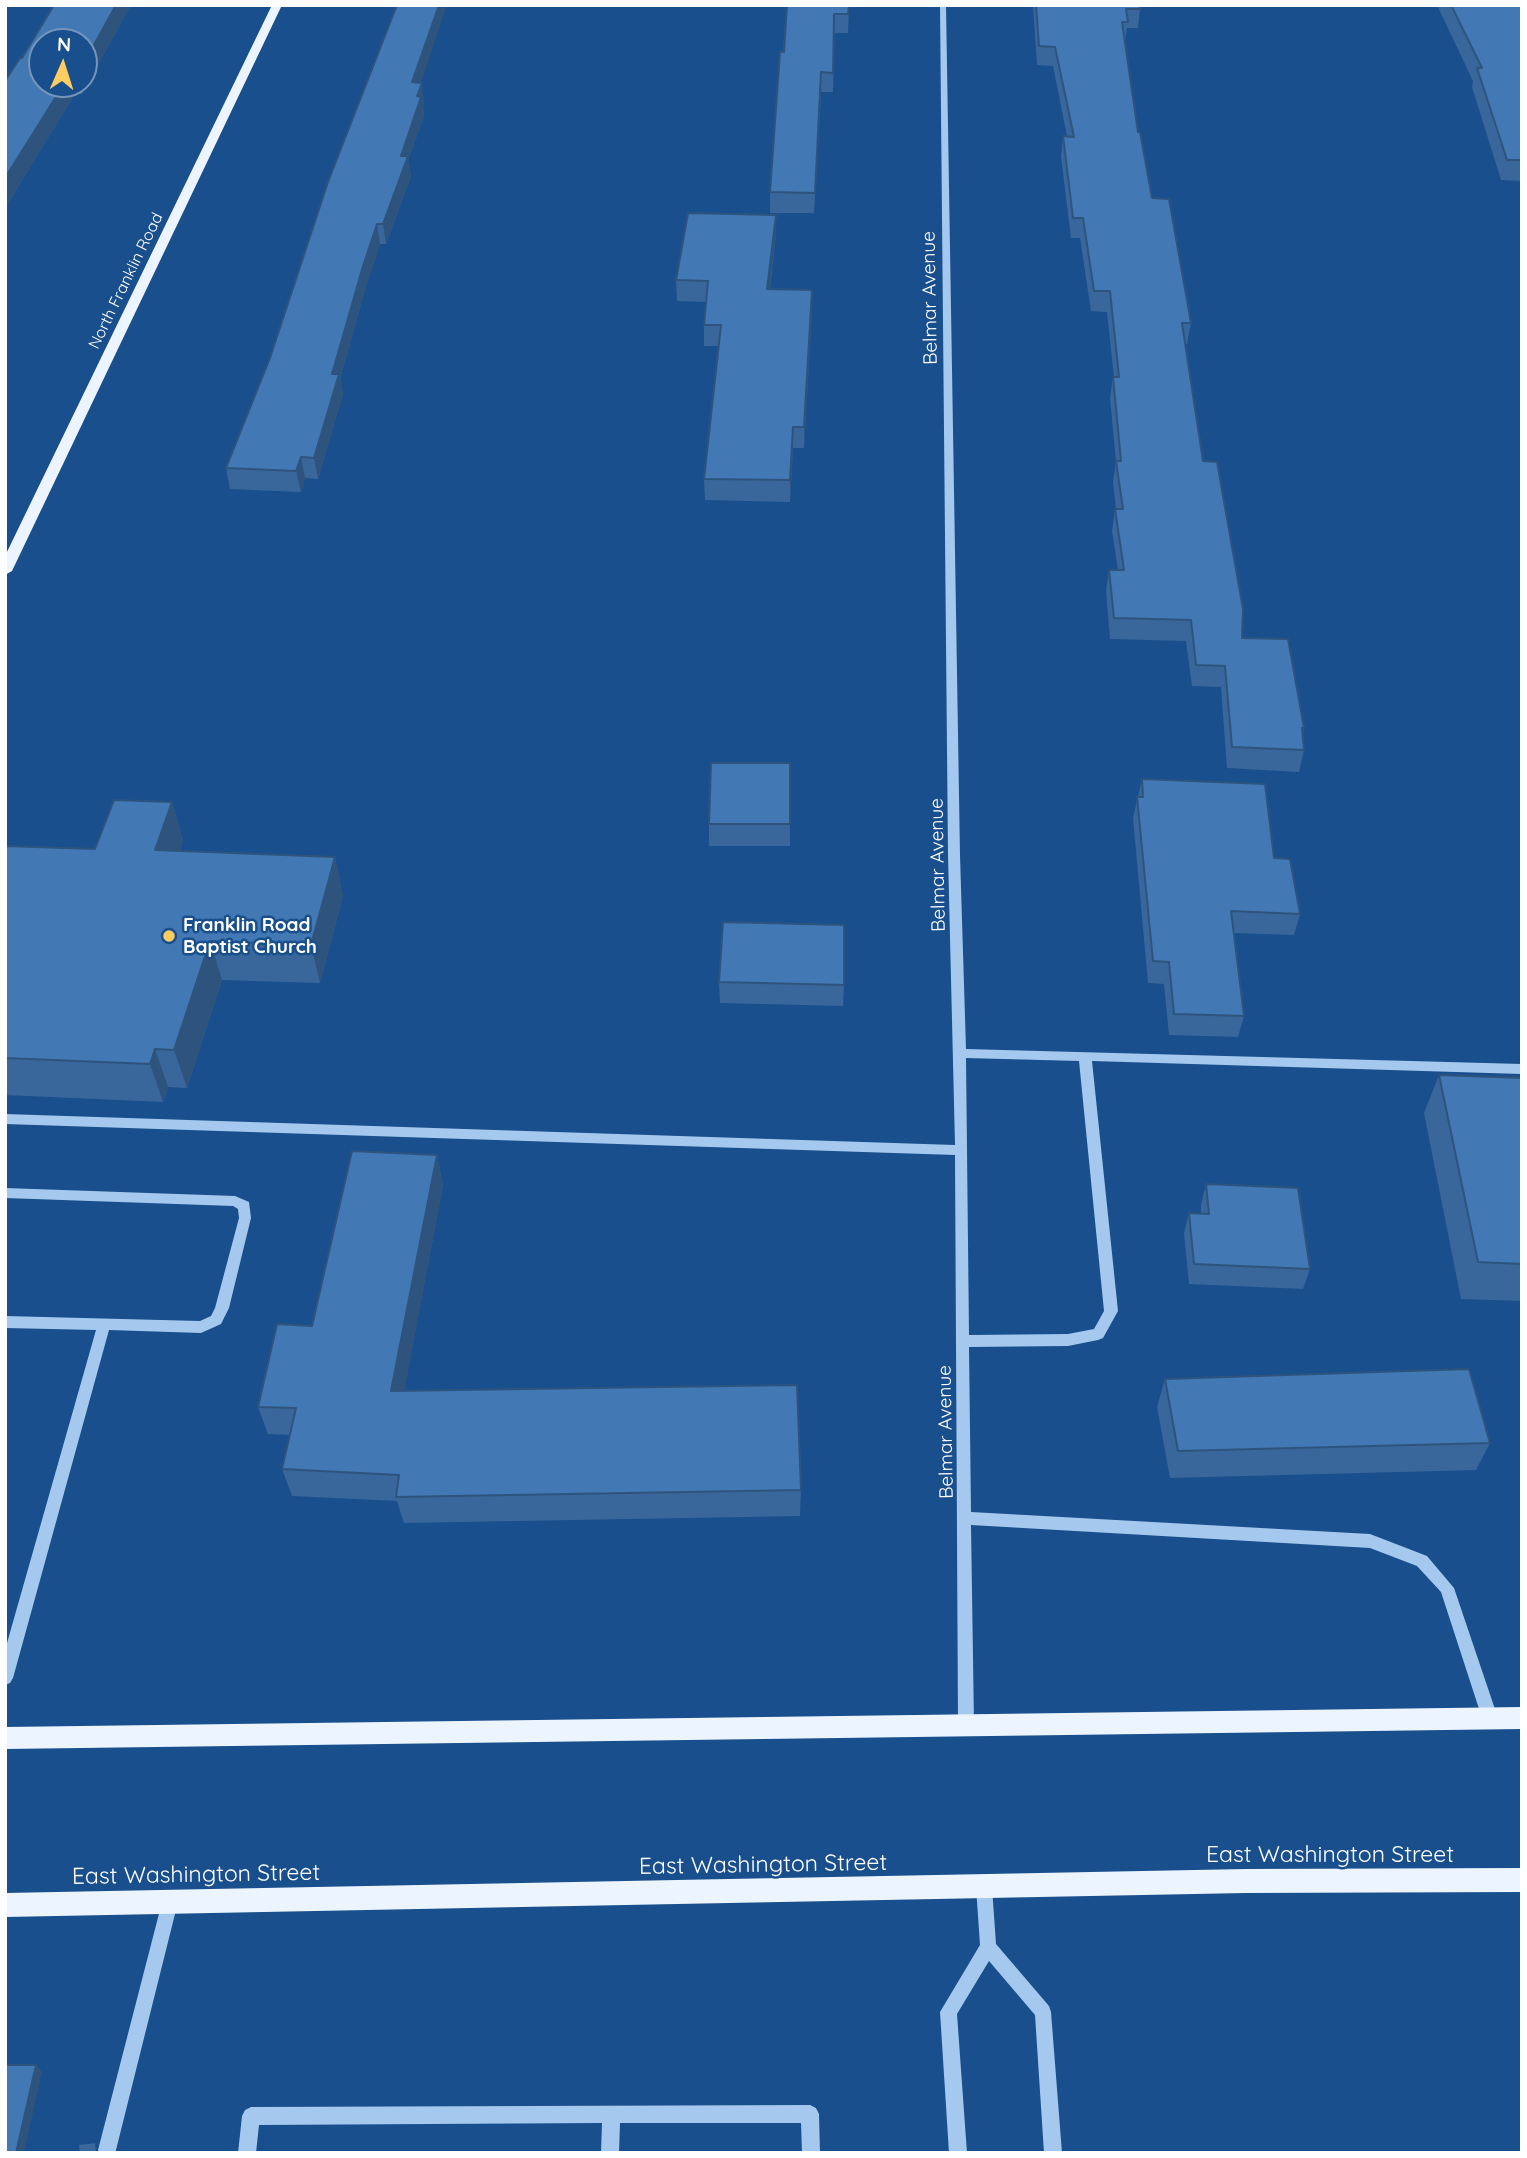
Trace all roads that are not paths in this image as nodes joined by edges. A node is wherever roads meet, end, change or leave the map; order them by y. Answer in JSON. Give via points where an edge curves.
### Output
{"nodes":[{"id":1,"x":277,"y":5,"type":"edge"},
{"id":2,"x":943,"y":5,"type":"edge"},
{"id":3,"x":5,"y":571,"type":"edge"},
{"id":4,"x":960,"y":1053,"type":"junction"},
{"id":5,"x":1085,"y":1056,"type":"junction"},
{"id":6,"x":1522,"y":1069,"type":"edge"},
{"id":7,"x":5,"y":1119,"type":"edge"},
{"id":8,"x":961,"y":1150,"type":"junction"},
{"id":9,"x":5,"y":1193,"type":"edge"},
{"id":10,"x":5,"y":1322,"type":"edge"},
{"id":11,"x":104,"y":1325,"type":"junction"},
{"id":12,"x":963,"y":1341,"type":"junction"},
{"id":13,"x":965,"y":1518,"type":"junction"},
{"id":14,"x":5,"y":1678,"type":"edge"},
{"id":15,"x":1490,"y":1718,"type":"junction"},
{"id":16,"x":1522,"y":1718,"type":"edge"},
{"id":17,"x":966,"y":1724,"type":"junction"},
{"id":18,"x":5,"y":1738,"type":"edge"},
{"id":19,"x":1522,"y":1880,"type":"edge"},
{"id":20,"x":984,"y":1887,"type":"junction"},
{"id":21,"x":170,"y":1902,"type":"junction"},
{"id":22,"x":5,"y":1905,"type":"edge"},
{"id":23,"x":988,"y":1947,"type":"junction"},
{"id":24,"x":611,"y":2114,"type":"junction"},
{"id":25,"x":107,"y":2150,"type":"dead end"},
{"id":26,"x":247,"y":2153,"type":"edge"},
{"id":27,"x":610,"y":2153,"type":"edge"},
{"id":28,"x":811,"y":2153,"type":"edge"},
{"id":29,"x":958,"y":2153,"type":"edge"},
{"id":30,"x":1053,"y":2153,"type":"edge"}],
"edges":[{"from":1,"to":3,"type":"main road","name":"North Franklin Road"},
{"from":2,"to":4,"type":"street","name":"Belmar Avenue"},
{"from":4,"to":5,"type":"street"},
{"from":4,"to":8,"type":"street","name":"Belmar Avenue"},
{"from":5,"to":6,"type":"street"},
{"from":5,"to":12,"type":"street","via":[[1111,1311],[1098,1334],[1068,1340]]},
{"from":7,"to":8,"type":"street"},
{"from":8,"to":12,"type":"street","name":"Belmar Avenue"},
{"from":9,"to":11,"type":"street","via":[[235,1201],[244,1206],[246,1217],[216,1320],[201,1327]]},
{"from":10,"to":11,"type":"street"},
{"from":11,"to":14,"type":"street"},
{"from":12,"to":13,"type":"street","name":"Belmar Avenue"},
{"from":13,"to":15,"type":"street","via":[[1370,1541],[1422,1561],[1447,1588]]},
{"from":13,"to":17,"type":"street","name":"Belmar Avenue"},
{"from":15,"to":16,"type":"main road"},
{"from":15,"to":17,"type":"main road"},
{"from":17,"to":18,"type":"main road"},
{"from":19,"to":20,"type":"main road","name":"East Washington Street"},
{"from":20,"to":21,"type":"main road","name":"East Washington Street"},
{"from":20,"to":23,"type":"street"},
{"from":21,"to":22,"type":"main road","name":"East Washington Street"},
{"from":21,"to":25,"type":"street"},
{"from":23,"to":29,"type":"street","via":[[948,2012]]},
{"from":23,"to":30,"type":"street","via":[[1043,2012]]},
{"from":24,"to":26,"type":"street","via":[[251,2116]]},
{"from":24,"to":27,"type":"lane"},
{"from":24,"to":28,"type":"lane","via":[[810,2114]]}]}
